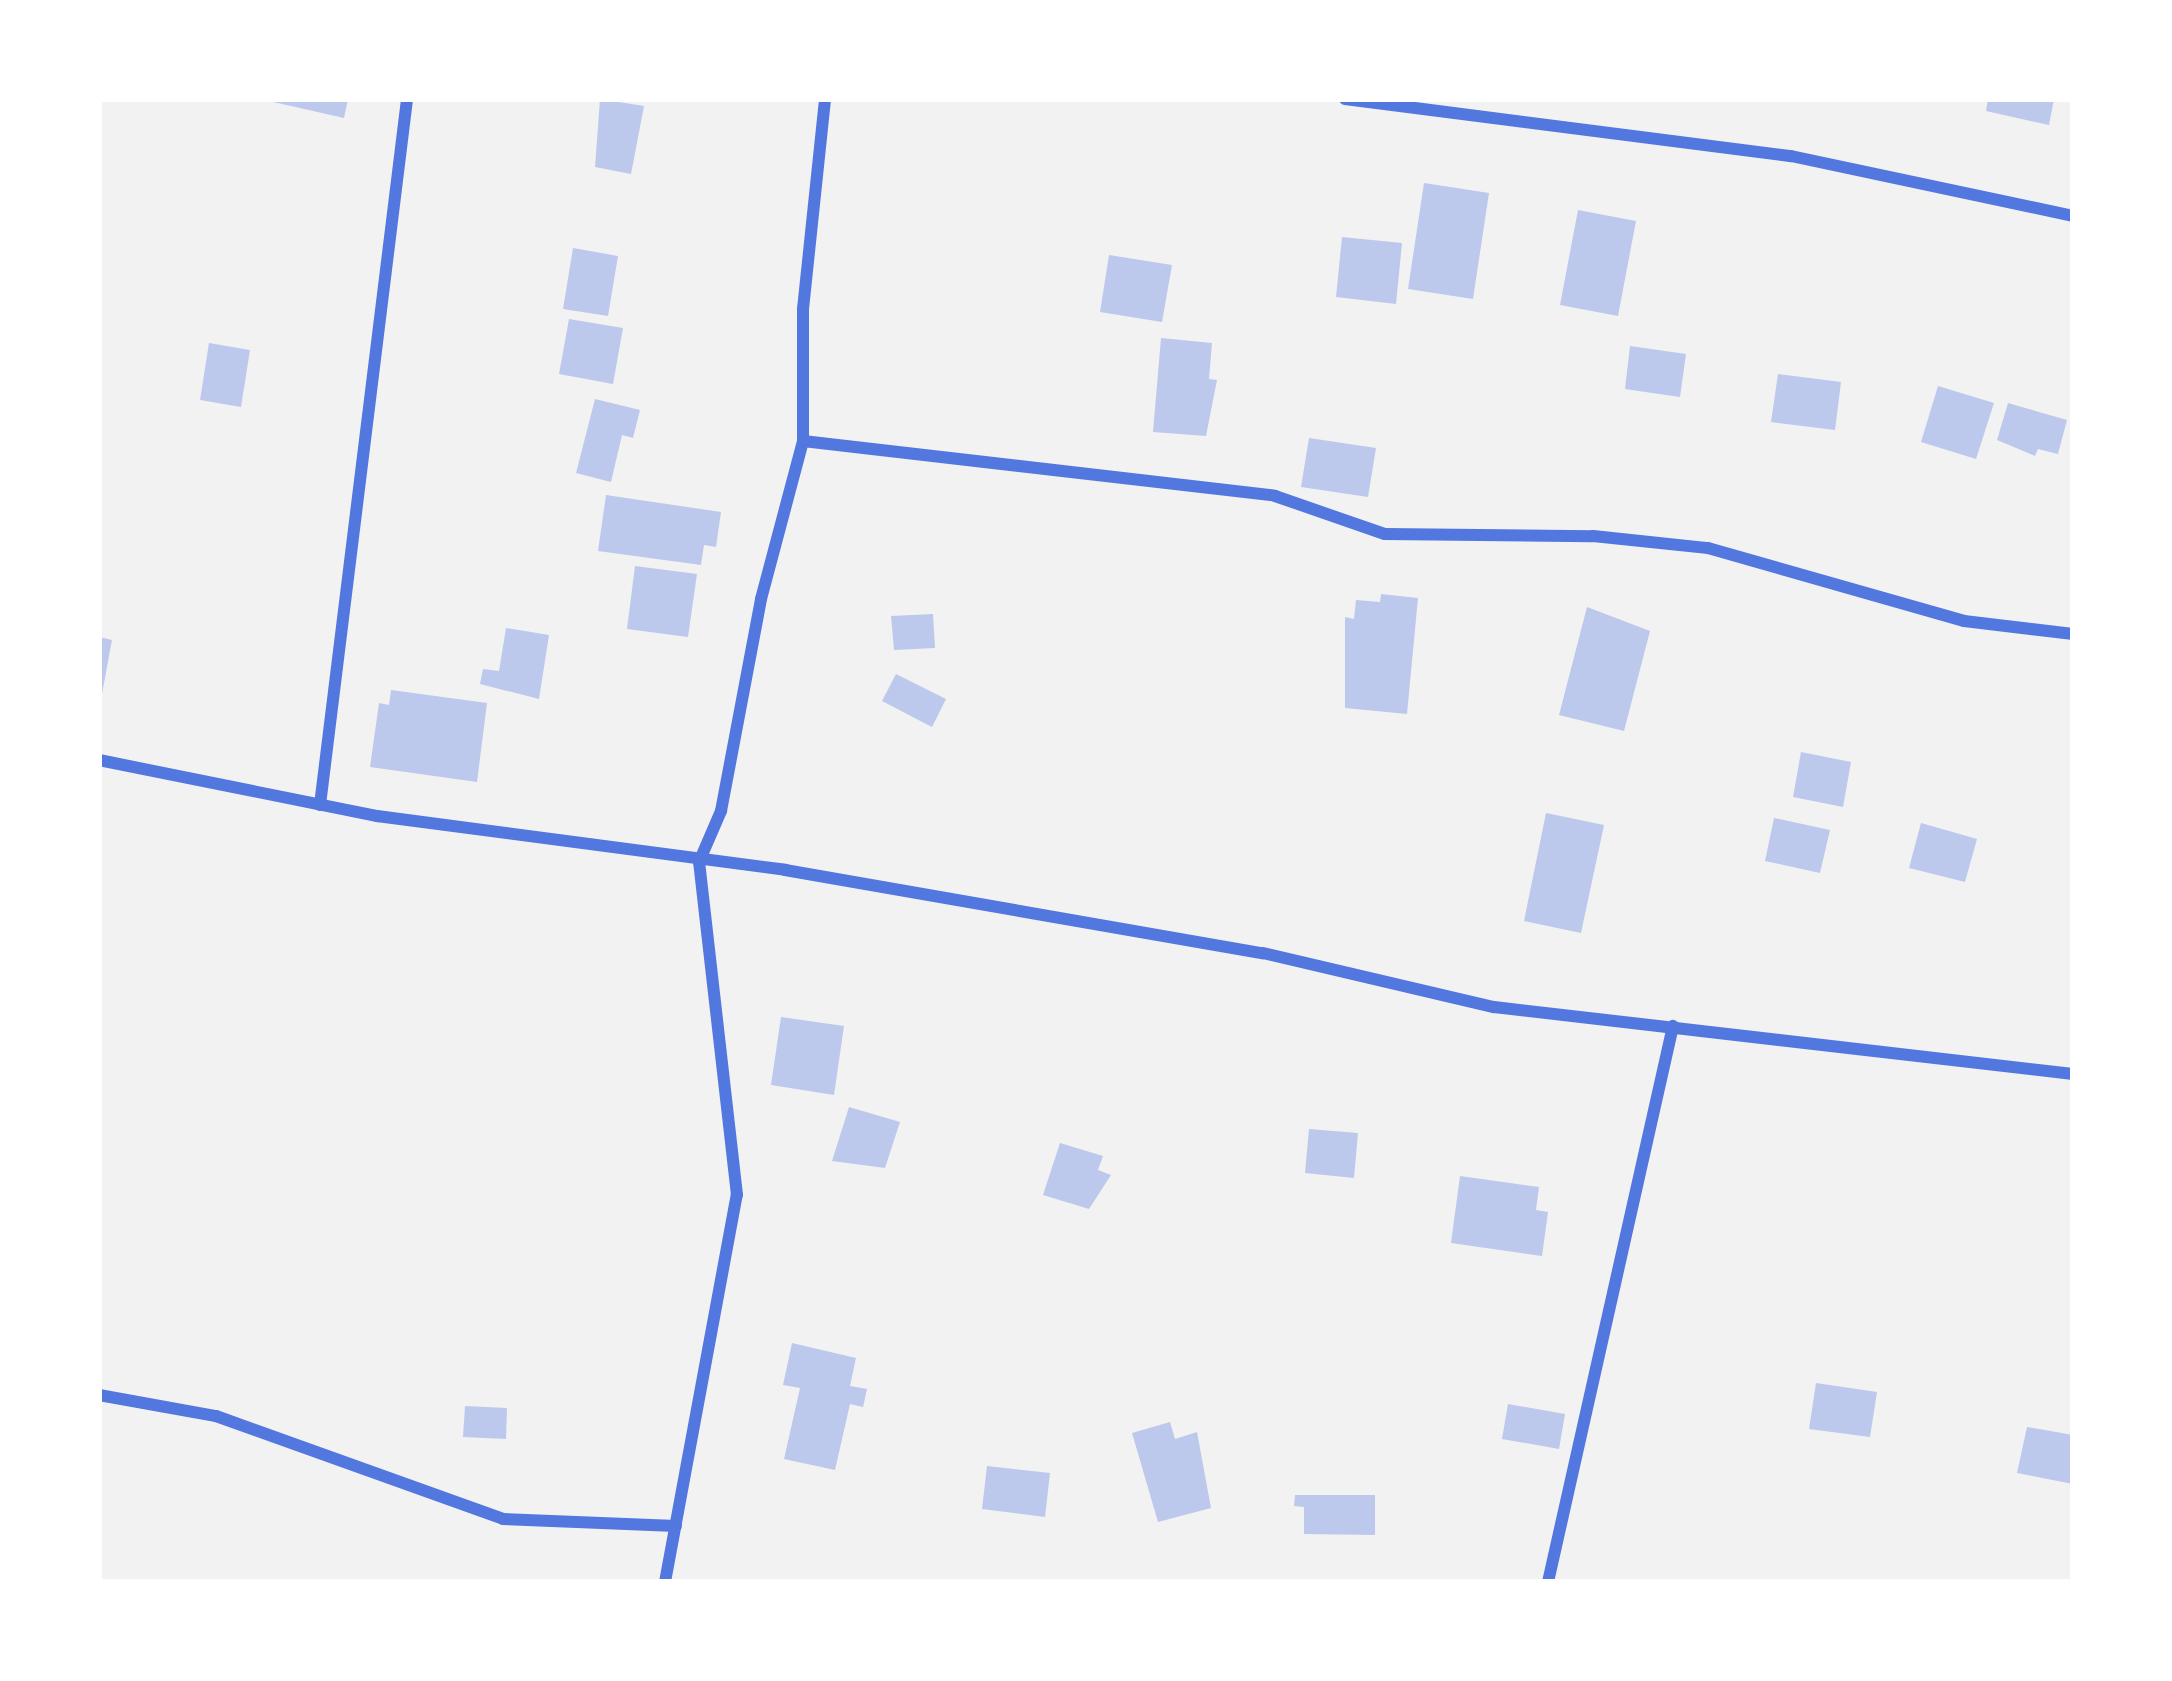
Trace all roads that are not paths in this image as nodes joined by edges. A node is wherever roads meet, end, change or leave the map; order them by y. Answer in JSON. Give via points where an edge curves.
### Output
{"nodes":[{"id":1,"x":407,"y":99,"type":"edge"},
{"id":2,"x":825,"y":99,"type":"edge"},
{"id":3,"x":1345,"y":99,"type":"edge"},
{"id":4,"x":2073,"y":216,"type":"edge"},
{"id":5,"x":802,"y":441,"type":"junction"},
{"id":6,"x":2073,"y":634,"type":"edge"},
{"id":7,"x":99,"y":760,"type":"edge"},
{"id":8,"x":320,"y":805,"type":"junction"},
{"id":9,"x":699,"y":862,"type":"junction"},
{"id":10,"x":1673,"y":1026,"type":"junction"},
{"id":11,"x":2073,"y":1074,"type":"edge"},
{"id":12,"x":99,"y":1395,"type":"edge"},
{"id":13,"x":676,"y":1526,"type":"junction"},
{"id":14,"x":665,"y":1582,"type":"edge"},
{"id":15,"x":1548,"y":1582,"type":"edge"}],
"edges":[{"from":1,"to":8,"type":"street"},
{"from":2,"to":5,"type":"street","via":[[802,309]]},
{"from":3,"to":4,"type":"street","via":[[1791,156]]},
{"from":5,"to":6,"type":"street","via":[[1275,496],[1385,534],[1593,536],[1708,548],[1964,621]]},
{"from":5,"to":9,"type":"street","via":[[761,599],[722,811]]},
{"from":7,"to":8,"type":"street"},
{"from":8,"to":9,"type":"street"},
{"from":9,"to":10,"type":"street","via":[[1263,953],[1494,1007]]},
{"from":9,"to":13,"type":"street","via":[[737,1195]]},
{"from":10,"to":11,"type":"street"},
{"from":10,"to":15,"type":"street"},
{"from":12,"to":13,"type":"street","via":[[216,1416],[503,1520]]},
{"from":13,"to":14,"type":"street"}]}
